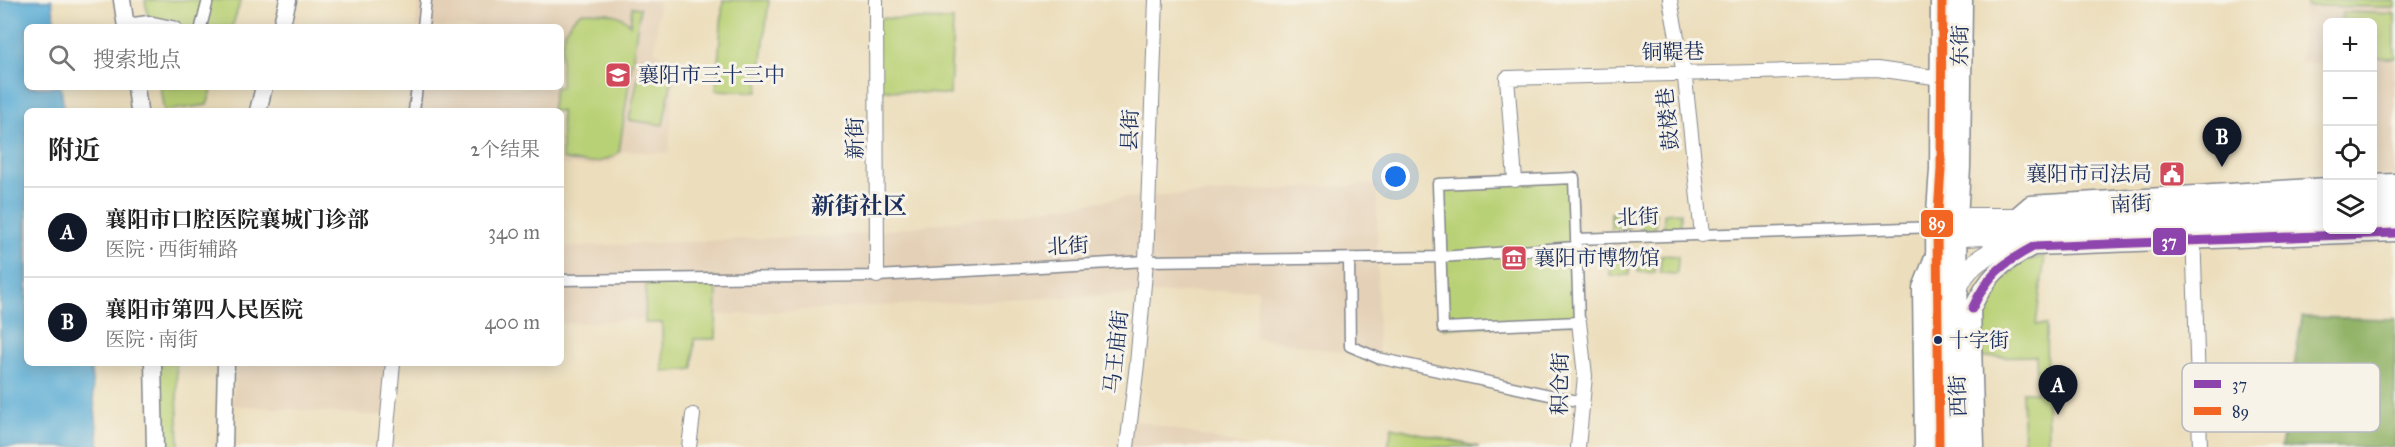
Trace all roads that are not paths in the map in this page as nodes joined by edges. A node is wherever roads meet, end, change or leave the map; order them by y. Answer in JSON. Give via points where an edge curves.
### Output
{"nodes":[{"id":1,"x":122,"y":0,"type":"edge"},
{"id":2,"x":208,"y":0,"type":"edge"},
{"id":3,"x":288,"y":0,"type":"edge"},
{"id":4,"x":426,"y":0,"type":"edge"},
{"id":5,"x":876,"y":0,"type":"edge"},
{"id":6,"x":1156,"y":0,"type":"edge"},
{"id":7,"x":1670,"y":0,"type":"edge"},
{"id":8,"x":1942,"y":0,"type":"edge"},
{"id":9,"x":1961,"y":0,"type":"edge"},
{"id":10,"x":126,"y":24,"type":"edge"},
{"id":11,"x":132,"y":24,"type":"edge"},
{"id":12,"x":162,"y":24,"type":"edge"},
{"id":13,"x":202,"y":24,"type":"edge"},
{"id":14,"x":282,"y":24,"type":"edge"},
{"id":15,"x":423,"y":24,"type":"edge"},
{"id":16,"x":1684,"y":73,"type":"junction"},
{"id":17,"x":1941,"y":78,"type":"junction"},
{"id":18,"x":136,"y":90,"type":"edge"},
{"id":19,"x":263,"y":90,"type":"edge"},
{"id":20,"x":417,"y":90,"type":"edge"},
{"id":21,"x":139,"y":108,"type":"edge"},
{"id":22,"x":259,"y":108,"type":"edge"},
{"id":23,"x":414,"y":108,"type":"edge"},
{"id":24,"x":1959,"y":167,"type":"junction"},
{"id":25,"x":1515,"y":180,"type":"junction"},
{"id":26,"x":2395,"y":182,"type":"edge"},
{"id":27,"x":2377,"y":183,"type":"edge"},
{"id":28,"x":2323,"y":186,"type":"edge"},
{"id":29,"x":2395,"y":199,"type":"edge"},
{"id":30,"x":2377,"y":200,"type":"edge"},
{"id":31,"x":2323,"y":202,"type":"edge"},
{"id":32,"x":2395,"y":218,"type":"edge"},
{"id":33,"x":2377,"y":219,"type":"edge"},
{"id":34,"x":2323,"y":221,"type":"edge"},
{"id":35,"x":2026,"y":222,"type":"junction"},
{"id":36,"x":1943,"y":231,"type":"junction"},
{"id":37,"x":2395,"y":233,"type":"edge"},
{"id":38,"x":2193,"y":234,"type":"junction"},
{"id":39,"x":1702,"y":235,"type":"junction"},
{"id":40,"x":1576,"y":243,"type":"junction"},
{"id":41,"x":1441,"y":257,"type":"junction"},
{"id":42,"x":1349,"y":259,"type":"junction"},
{"id":43,"x":1146,"y":261,"type":"junction"},
{"id":44,"x":877,"y":276,"type":"junction"},
{"id":45,"x":564,"y":280,"type":"edge"},
{"id":46,"x":1963,"y":309,"type":"junction"},
{"id":47,"x":1579,"y":322,"type":"junction"},
{"id":48,"x":2197,"y":363,"type":"edge"},
{"id":49,"x":153,"y":366,"type":"edge"},
{"id":50,"x":226,"y":366,"type":"edge"},
{"id":51,"x":393,"y":366,"type":"edge"},
{"id":52,"x":1582,"y":402,"type":"junction"},
{"id":53,"x":693,"y":415,"type":"dead end"},
{"id":54,"x":2200,"y":432,"type":"edge"},
{"id":55,"x":155,"y":447,"type":"edge"},
{"id":56,"x":224,"y":447,"type":"edge"},
{"id":57,"x":385,"y":447,"type":"edge"},
{"id":58,"x":689,"y":447,"type":"edge"},
{"id":59,"x":1127,"y":447,"type":"edge"},
{"id":60,"x":1578,"y":447,"type":"edge"},
{"id":61,"x":1923,"y":447,"type":"edge"},
{"id":62,"x":1939,"y":447,"type":"edge"},
{"id":63,"x":1960,"y":447,"type":"edge"},
{"id":64,"x":1976,"y":447,"type":"edge"},
{"id":65,"x":2200,"y":447,"type":"edge"}],
"edges":[{"from":1,"to":10,"type":"street"},
{"from":2,"to":13,"type":"street"},
{"from":3,"to":14,"type":"street"},
{"from":4,"to":15,"type":"street"},
{"from":5,"to":44,"type":"street","name":"新街"},
{"from":6,"to":43,"type":"street","name":"县街"},
{"from":7,"to":16,"type":"street","name":"鼓楼巷"},
{"from":8,"to":17,"type":"main road","name":"东街"},
{"from":9,"to":24,"type":"main road","name":"东街"},
{"from":11,"to":12,"type":"street"},
{"from":16,"to":17,"type":"street","name":"铜鞮巷","via":[[1877,69]]},
{"from":16,"to":25,"type":"street","name":"铜鞮巷","via":[[1508,78]]},
{"from":16,"to":39,"type":"street","name":"鼓楼巷"},
{"from":17,"to":36,"type":"main road","name":"东街"},
{"from":18,"to":21,"type":"street"},
{"from":19,"to":22,"type":"street"},
{"from":20,"to":23,"type":"street"},
{"from":24,"to":35,"type":"main road","via":[[1971,205]]},
{"from":24,"to":36,"type":"main road","name":"东街"},
{"from":25,"to":40,"type":"street","via":[[1574,178]]},
{"from":25,"to":41,"type":"street","via":[[1438,184]]},
{"from":26,"to":27,"type":"street"},
{"from":28,"to":35,"type":"street","via":[[2030,204]]},
{"from":29,"to":30,"type":"main road"},
{"from":31,"to":35,"type":"main road","name":"南街"},
{"from":32,"to":33,"type":"main road"},
{"from":34,"to":38,"type":"main road","name":"南街"},
{"from":35,"to":36,"type":"main road","name":"南街"},
{"from":35,"to":38,"type":"main road","name":"南街"},
{"from":35,"to":46,"type":"main road","via":[[1966,270],[1959,281]]},
{"from":36,"to":39,"type":"street","name":"北街"},
{"from":36,"to":46,"type":"main road","name":"西街"},
{"from":36,"to":61,"type":"street","via":[[1921,288]]},
{"from":36,"to":62,"type":"main road","name":"西街"},
{"from":37,"to":38,"type":"street"},
{"from":38,"to":46,"type":"street","via":[[2033,247],[2008,260]]},
{"from":38,"to":48,"type":"street"},
{"from":39,"to":40,"type":"street","name":"北街"},
{"from":40,"to":41,"type":"street","name":"北街"},
{"from":40,"to":47,"type":"street"},
{"from":41,"to":42,"type":"street","name":"北街"},
{"from":41,"to":47,"type":"street","via":[[1443,328]]},
{"from":42,"to":43,"type":"street","name":"北街"},
{"from":42,"to":52,"type":"street","via":[[1350,345],[1378,358]]},
{"from":43,"to":44,"type":"street","name":"北街"},
{"from":43,"to":59,"type":"street","name":"马王庙街"},
{"from":44,"to":45,"type":"street","name":"北街"},
{"from":46,"to":63,"type":"main road","name":"西街"},
{"from":46,"to":64,"type":"street"},
{"from":47,"to":52,"type":"street","name":"积仓街","via":[[1585,376]]},
{"from":49,"to":55,"type":"street"},
{"from":50,"to":56,"type":"street"},
{"from":51,"to":57,"type":"street"},
{"from":52,"to":60,"type":"street","name":"积仓街"},
{"from":53,"to":58,"type":"street"},
{"from":54,"to":65,"type":"street"}]}
